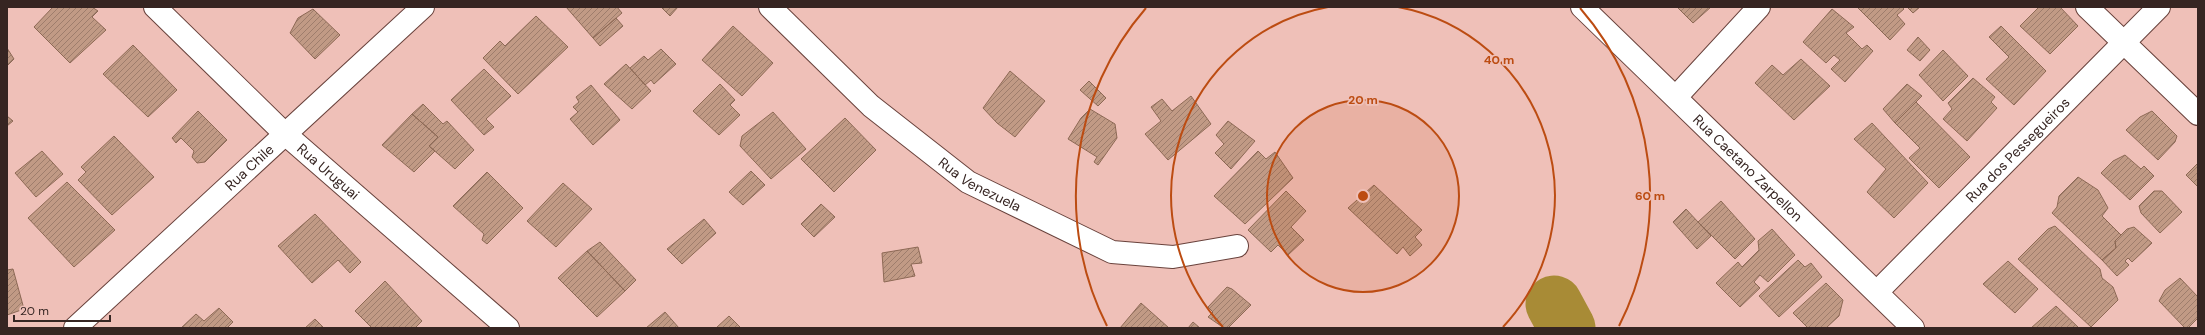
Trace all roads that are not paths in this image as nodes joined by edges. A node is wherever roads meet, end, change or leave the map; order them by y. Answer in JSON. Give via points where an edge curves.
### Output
{"nodes":[{"id":1,"x":155,"y":7,"type":"edge"},
{"id":2,"x":423,"y":7,"type":"edge"},
{"id":3,"x":770,"y":7,"type":"edge"},
{"id":4,"x":1582,"y":7,"type":"edge"},
{"id":5,"x":1759,"y":7,"type":"edge"},
{"id":6,"x":2087,"y":7,"type":"edge"},
{"id":7,"x":2159,"y":7,"type":"edge"},
{"id":8,"x":2124,"y":42,"type":"junction"},
{"id":9,"x":1676,"y":98,"type":"junction"},
{"id":10,"x":2198,"y":114,"type":"edge"},
{"id":11,"x":284,"y":133,"type":"junction"},
{"id":12,"x":1238,"y":246,"type":"dead end"},
{"id":13,"x":1877,"y":292,"type":"junction"},
{"id":14,"x":75,"y":328,"type":"edge"},
{"id":15,"x":508,"y":328,"type":"edge"},
{"id":16,"x":1913,"y":328,"type":"edge"}],
"edges":[{"from":1,"to":11,"type":"street","name":"Rua Uruguai"},
{"from":2,"to":11,"type":"street","name":"Rua Chile"},
{"from":3,"to":12,"type":"street","name":"Rua Venezuela","via":[[871,106],[968,182],[1112,252],[1173,257]]},
{"from":4,"to":9,"type":"street","name":"Rua Caetano Zarpellon"},
{"from":5,"to":9,"type":"street"},
{"from":6,"to":8,"type":"street"},
{"from":7,"to":8,"type":"street","name":"Rua dos Pessegueiros"},
{"from":8,"to":10,"type":"street"},
{"from":8,"to":13,"type":"street","name":"Rua dos Pessegueiros"},
{"from":9,"to":13,"type":"street","name":"Rua Caetano Zarpellon"},
{"from":11,"to":14,"type":"street","name":"Rua Chile"},
{"from":11,"to":15,"type":"street","name":"Rua Uruguai"},
{"from":13,"to":16,"type":"street","name":"Rua Caetano Zarpellon"}]}
